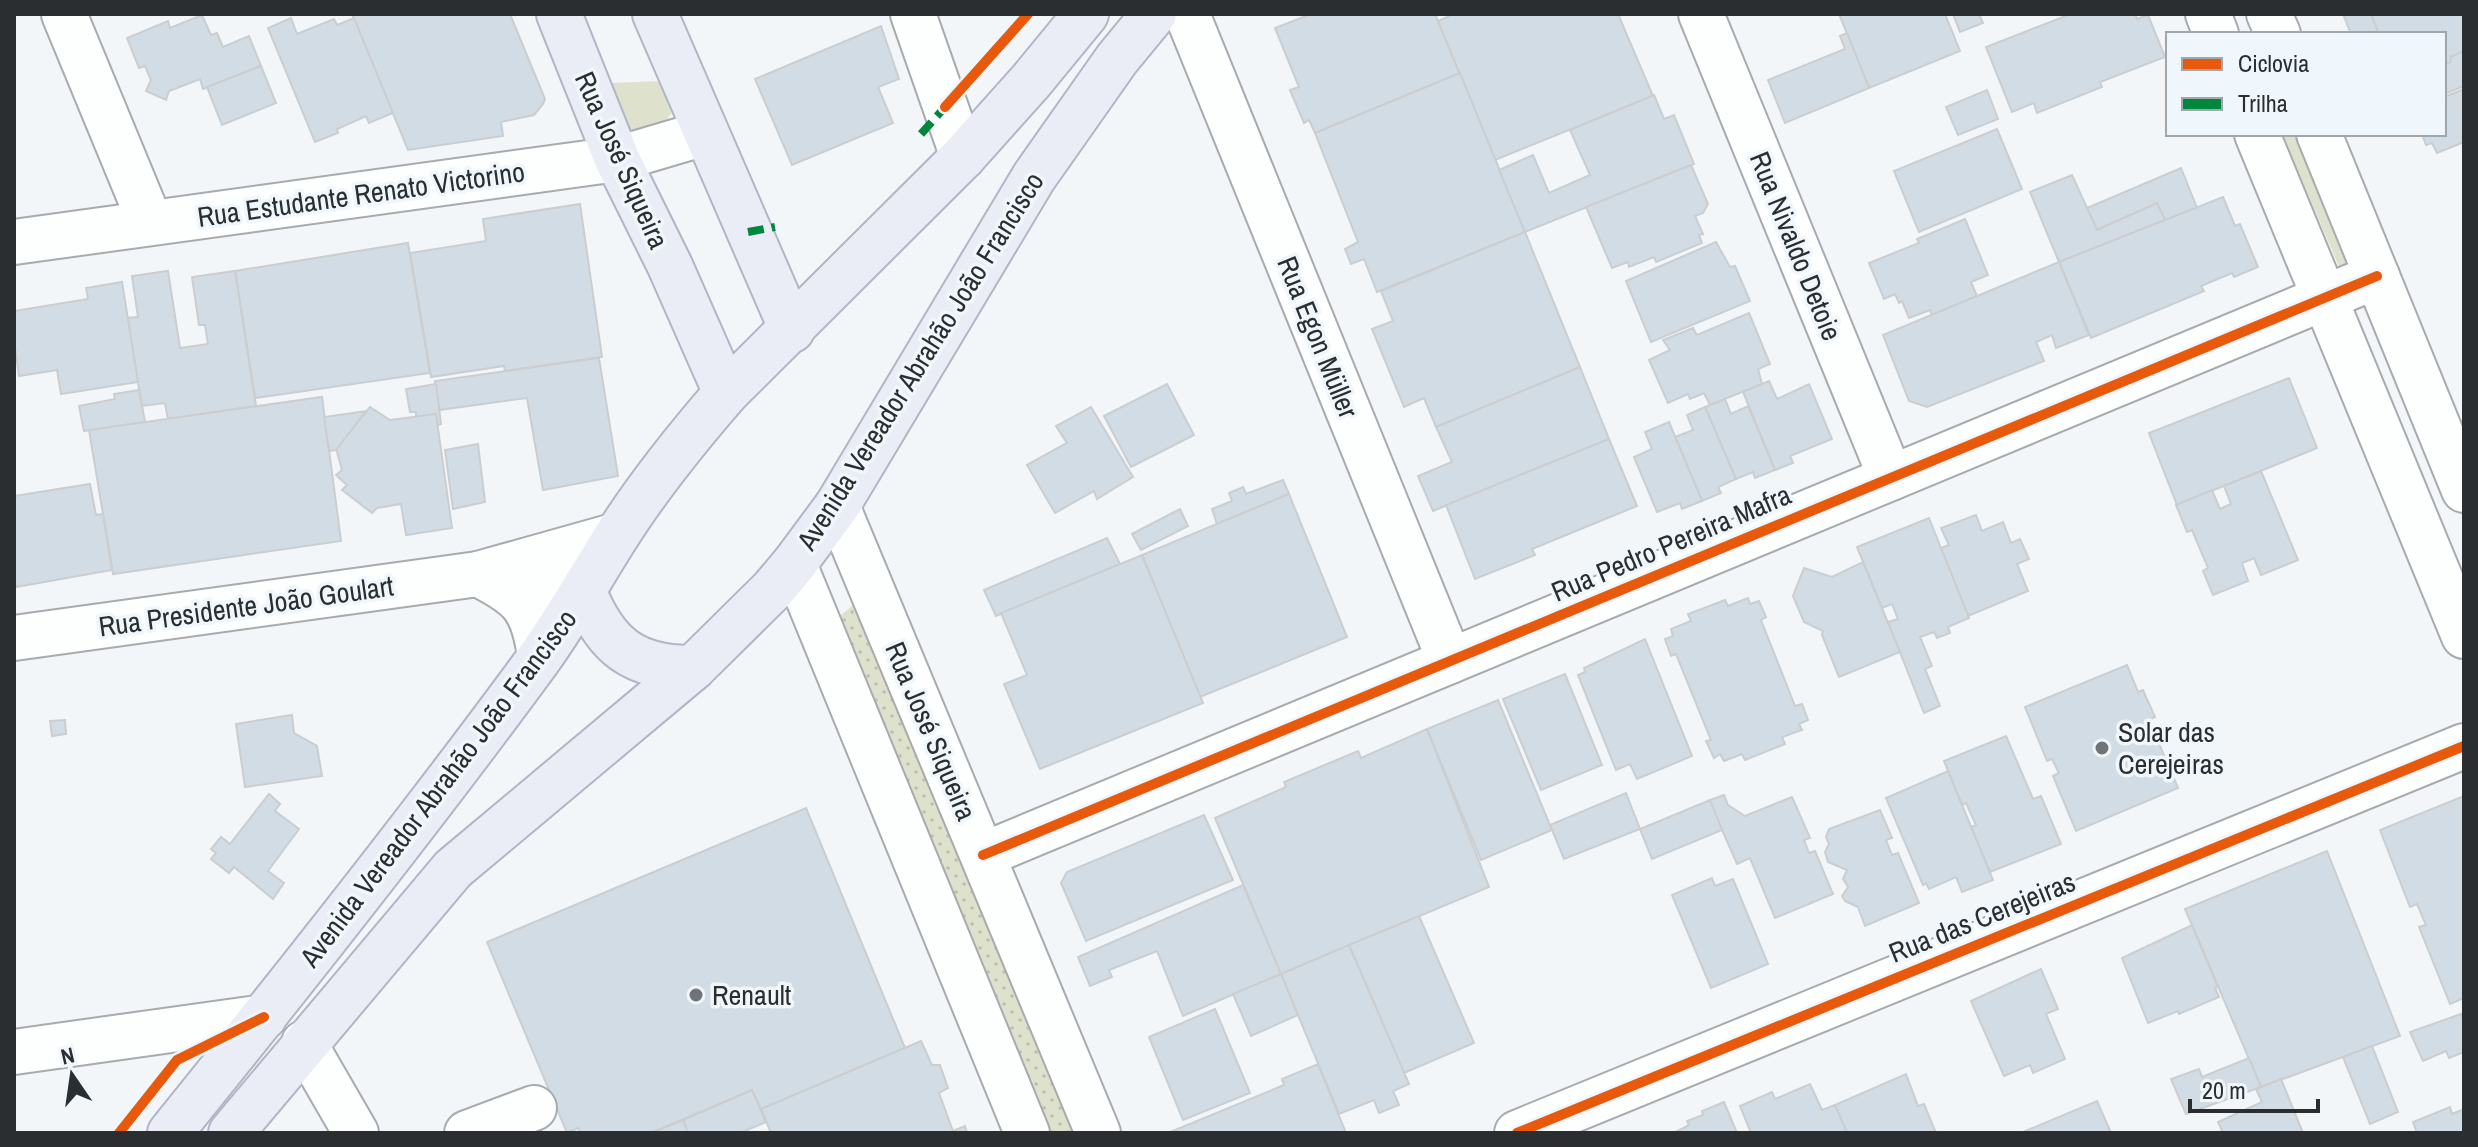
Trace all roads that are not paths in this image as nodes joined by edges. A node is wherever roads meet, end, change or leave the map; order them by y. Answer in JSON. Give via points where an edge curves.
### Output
{"nodes":[{"id":1,"x":64,"y":14,"type":"edge"},
{"id":2,"x":559,"y":14,"type":"edge"},
{"id":3,"x":655,"y":14,"type":"edge"},
{"id":4,"x":913,"y":14,"type":"edge"},
{"id":5,"x":1086,"y":14,"type":"edge"},
{"id":6,"x":1154,"y":14,"type":"edge"},
{"id":7,"x":1187,"y":14,"type":"edge"},
{"id":8,"x":1701,"y":14,"type":"edge"},
{"id":9,"x":705,"y":133,"type":"junction"},
{"id":10,"x":2258,"y":136,"type":"edge"},
{"id":11,"x":2320,"y":136,"type":"edge"},
{"id":12,"x":963,"y":157,"type":"junction"},
{"id":13,"x":617,"y":159,"type":"junction"},
{"id":14,"x":150,"y":222,"type":"junction"},
{"id":15,"x":14,"y":242,"type":"edge"},
{"id":16,"x":2377,"y":276,"type":"junction"},
{"id":17,"x":2325,"y":298,"type":"junction"},
{"id":18,"x":792,"y":330,"type":"junction"},
{"id":19,"x":726,"y":393,"type":"junction"},
{"id":20,"x":1891,"y":478,"type":"junction"},
{"id":21,"x":2464,"y":490,"type":"edge"},
{"id":22,"x":837,"y":506,"type":"junction"},
{"id":23,"x":617,"y":535,"type":"junction"},
{"id":24,"x":794,"y":564,"type":"junction"},
{"id":25,"x":478,"y":574,"type":"junction"},
{"id":26,"x":584,"y":592,"type":"junction"},
{"id":27,"x":2464,"y":636,"type":"edge"},
{"id":28,"x":14,"y":638,"type":"edge"},
{"id":29,"x":540,"y":656,"type":"junction"},
{"id":30,"x":1450,"y":661,"type":"junction"},
{"id":31,"x":693,"y":668,"type":"junction"},
{"id":32,"x":2464,"y":746,"type":"edge"},
{"id":33,"x":983,"y":855,"type":"junction"},
{"id":34,"x":264,"y":1017,"type":"junction"},
{"id":35,"x":304,"y":1043,"type":"junction"},
{"id":36,"x":14,"y":1052,"type":"edge"},
{"id":37,"x":534,"y":1108,"type":"dead end"},
{"id":38,"x":170,"y":1133,"type":"edge"},
{"id":39,"x":231,"y":1133,"type":"edge"},
{"id":40,"x":356,"y":1133,"type":"edge"},
{"id":41,"x":467,"y":1133,"type":"edge"},
{"id":42,"x":1027,"y":1133,"type":"edge"},
{"id":43,"x":1098,"y":1133,"type":"edge"},
{"id":44,"x":1517,"y":1133,"type":"edge"}],
"edges":[{"from":1,"to":14,"type":"street"},
{"from":2,"to":13,"type":"main road","name":"Rua José Siqueira"},
{"from":3,"to":9,"type":"main road"},
{"from":4,"to":12,"type":"street"},
{"from":5,"to":12,"type":"main road","name":"Avenida Vereador Abrahão João Francisco"},
{"from":6,"to":22,"type":"main road","name":"Avenida Vereador Abrahão João Francisco","via":[[1034,177]]},
{"from":7,"to":30,"type":"street","name":"Rua Egon Müller"},
{"from":8,"to":20,"type":"street","name":"Rua Nivaldo Detoie"},
{"from":9,"to":13,"type":"street","name":"Rua Estudante Renato Victorino"},
{"from":9,"to":18,"type":"main road"},
{"from":10,"to":17,"type":"street"},
{"from":11,"to":16,"type":"street"},
{"from":12,"to":18,"type":"main road","name":"Avenida Vereador Abrahão João Francisco"},
{"from":13,"to":14,"type":"street","name":"Rua Estudante Renato Victorino"},
{"from":13,"to":19,"type":"main road","name":"Rua José Siqueira"},
{"from":14,"to":15,"type":"street","name":"Rua Estudante Renato Victorino"},
{"from":16,"to":17,"type":"street","name":"Rua Pedro Pereira Mafra"},
{"from":16,"to":21,"type":"street"},
{"from":17,"to":20,"type":"street","name":"Rua Pedro Pereira Mafra"},
{"from":17,"to":27,"type":"street"},
{"from":18,"to":19,"type":"main road","name":"Avenida Vereador Abrahão João Francisco"},
{"from":19,"to":23,"type":"main road","name":"Avenida Vereador Abrahão João Francisco"},
{"from":20,"to":30,"type":"street","name":"Rua Pedro Pereira Mafra"},
{"from":22,"to":24,"type":"main road","name":"Avenida Vereador Abrahão João Francisco"},
{"from":22,"to":33,"type":"street","name":"Rua José Siqueira"},
{"from":23,"to":25,"type":"street","name":"Rua Presidente João Goulart"},
{"from":23,"to":26,"type":"main road","name":"Avenida Vereador Abrahão João Francisco"},
{"from":24,"to":31,"type":"main road","name":"Avenida Vereador Abrahão João Francisco"},
{"from":24,"to":42,"type":"street"},
{"from":25,"to":26,"type":"street","name":"Rua Presidente João Goulart"},
{"from":25,"to":28,"type":"street","name":"Rua Presidente João Goulart"},
{"from":25,"to":29,"type":"street","via":[[510,590],[525,605],[536,628]]},
{"from":26,"to":29,"type":"main road","name":"Avenida Vereador Abrahão João Francisco"},
{"from":26,"to":31,"type":"main road","via":[[594,619],[612,643],[636,660]]},
{"from":29,"to":34,"type":"main road","name":"Avenida Vereador Abrahão João Francisco","via":[[432,804]]},
{"from":30,"to":33,"type":"street","name":"Rua Pedro Pereira Mafra"},
{"from":31,"to":35,"type":"main road","name":"Avenida Vereador Abrahão João Francisco","via":[[453,869]]},
{"from":32,"to":44,"type":"street","name":"Rua das Cerejeiras"},
{"from":33,"to":43,"type":"street","name":"Rua José Siqueira"},
{"from":34,"to":36,"type":"street"},
{"from":34,"to":38,"type":"main road","name":"Avenida Vereador Abrahão João Francisco"},
{"from":35,"to":39,"type":"main road","name":"Avenida Vereador Abrahão João Francisco"},
{"from":35,"to":40,"type":"street"},
{"from":37,"to":41,"type":"street"}]}
